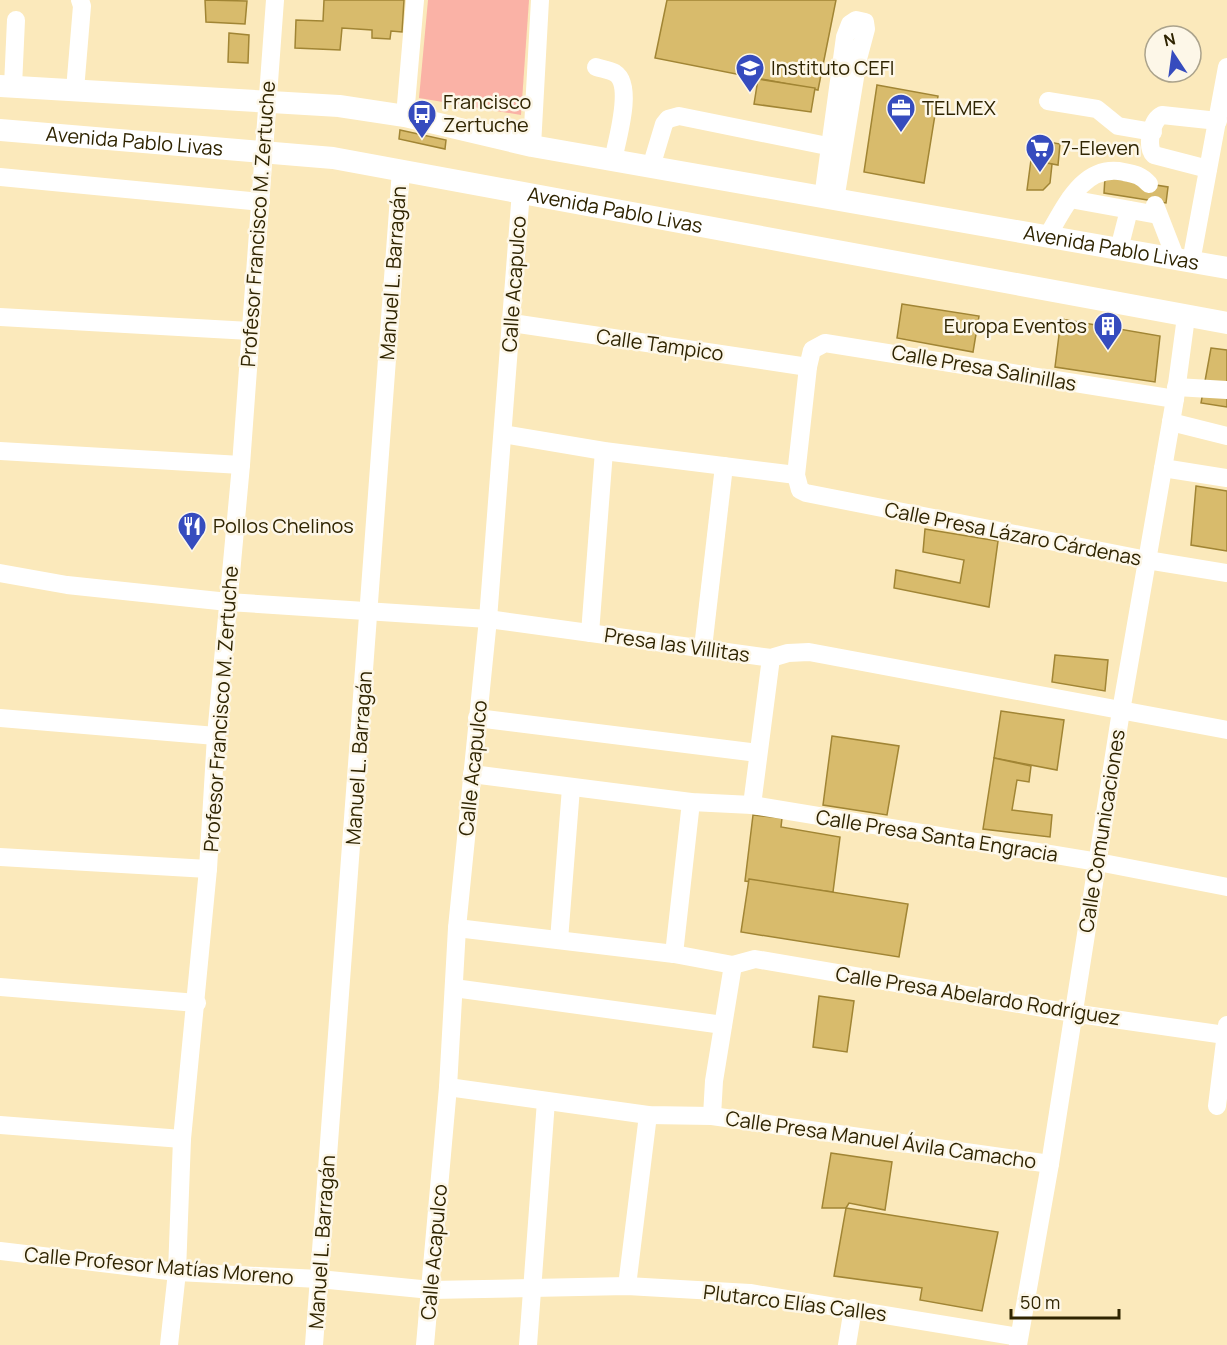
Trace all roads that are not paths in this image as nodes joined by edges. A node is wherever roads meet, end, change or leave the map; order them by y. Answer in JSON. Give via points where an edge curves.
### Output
{"nodes":[{"id":1,"x":80,"y":0,"type":"edge"},
{"id":2,"x":275,"y":0,"type":"edge"},
{"id":3,"x":416,"y":0,"type":"edge"},
{"id":4,"x":540,"y":0,"type":"edge"},
{"id":5,"x":16,"y":20,"type":"dead end"},
{"id":6,"x":596,"y":67,"type":"dead end"},
{"id":7,"x":1227,"y":67,"type":"edge"},
{"id":8,"x":7,"y":86,"type":"edge"},
{"id":9,"x":75,"y":90,"type":"junction"},
{"id":10,"x":1225,"y":91,"type":"edge"},
{"id":11,"x":267,"y":101,"type":"junction"},
{"id":12,"x":1048,"y":101,"type":"dead end"},
{"id":13,"x":405,"y":116,"type":"junction"},
{"id":14,"x":1218,"y":121,"type":"junction"},
{"id":15,"x":0,"y":130,"type":"edge"},
{"id":16,"x":1152,"y":132,"type":"junction"},
{"id":17,"x":531,"y":146,"type":"junction"},
{"id":18,"x":837,"y":148,"type":"junction"},
{"id":19,"x":264,"y":152,"type":"junction"},
{"id":20,"x":613,"y":160,"type":"junction"},
{"id":21,"x":651,"y":167,"type":"junction"},
{"id":22,"x":1208,"y":169,"type":"junction"},
{"id":23,"x":401,"y":170,"type":"junction"},
{"id":24,"x":0,"y":177,"type":"edge"},
{"id":25,"x":1149,"y":184,"type":"dead end"},
{"id":26,"x":521,"y":191,"type":"junction"},
{"id":27,"x":829,"y":199,"type":"junction"},
{"id":28,"x":1070,"y":199,"type":"junction"},
{"id":29,"x":261,"y":202,"type":"junction"},
{"id":30,"x":1129,"y":210,"type":"junction"},
{"id":31,"x":1047,"y":237,"type":"junction"},
{"id":32,"x":1119,"y":249,"type":"junction"},
{"id":33,"x":1183,"y":260,"type":"junction"},
{"id":34,"x":1227,"y":267,"type":"edge"},
{"id":35,"x":1186,"y":316,"type":"junction"},
{"id":36,"x":0,"y":317,"type":"edge"},
{"id":37,"x":512,"y":323,"type":"junction"},
{"id":38,"x":1227,"y":323,"type":"edge"},
{"id":39,"x":250,"y":331,"type":"junction"},
{"id":40,"x":808,"y":367,"type":"junction"},
{"id":41,"x":1227,"y":390,"type":"edge"},
{"id":42,"x":1176,"y":393,"type":"junction"},
{"id":43,"x":1171,"y":422,"type":"junction"},
{"id":44,"x":503,"y":434,"type":"junction"},
{"id":45,"x":1227,"y":436,"type":"edge"},
{"id":46,"x":0,"y":451,"type":"edge"},
{"id":47,"x":604,"y":451,"type":"junction"},
{"id":48,"x":241,"y":465,"type":"junction"},
{"id":49,"x":724,"y":466,"type":"junction"},
{"id":50,"x":1163,"y":468,"type":"junction"},
{"id":51,"x":1227,"y":478,"type":"edge"},
{"id":52,"x":798,"y":483,"type":"junction"},
{"id":53,"x":1147,"y":560,"type":"junction"},
{"id":54,"x":0,"y":573,"type":"edge"},
{"id":55,"x":1227,"y":573,"type":"edge"},
{"id":56,"x":228,"y":602,"type":"junction"},
{"id":57,"x":368,"y":612,"type":"junction"},
{"id":58,"x":488,"y":619,"type":"junction"},
{"id":59,"x":590,"y":633,"type":"junction"},
{"id":60,"x":703,"y":648,"type":"junction"},
{"id":61,"x":771,"y":658,"type":"junction"},
{"id":62,"x":1121,"y":711,"type":"junction"},
{"id":63,"x":0,"y":718,"type":"edge"},
{"id":64,"x":477,"y":718,"type":"junction"},
{"id":65,"x":1227,"y":730,"type":"edge"},
{"id":66,"x":216,"y":736,"type":"junction"},
{"id":67,"x":758,"y":753,"type":"junction"},
{"id":68,"x":472,"y":774,"type":"junction"},
{"id":69,"x":572,"y":788,"type":"junction"},
{"id":70,"x":691,"y":802,"type":"junction"},
{"id":71,"x":752,"y":806,"type":"junction"},
{"id":72,"x":0,"y":857,"type":"edge"},
{"id":73,"x":1098,"y":862,"type":"junction"},
{"id":74,"x":208,"y":869,"type":"junction"},
{"id":75,"x":1227,"y":887,"type":"edge"},
{"id":76,"x":457,"y":928,"type":"junction"},
{"id":77,"x":559,"y":940,"type":"junction"},
{"id":78,"x":674,"y":954,"type":"junction"},
{"id":79,"x":733,"y":965,"type":"junction"},
{"id":80,"x":0,"y":987,"type":"edge"},
{"id":81,"x":454,"y":988,"type":"junction"},
{"id":82,"x":197,"y":1003,"type":"junction"},
{"id":83,"x":1072,"y":1013,"type":"junction"},
{"id":84,"x":723,"y":1025,"type":"junction"},
{"id":85,"x":1226,"y":1029,"type":"edge"},
{"id":86,"x":448,"y":1087,"type":"junction"},
{"id":87,"x":546,"y":1101,"type":"junction"},
{"id":88,"x":1217,"y":1106,"type":"dead end"},
{"id":89,"x":648,"y":1115,"type":"junction"},
{"id":90,"x":712,"y":1116,"type":"junction"},
{"id":91,"x":0,"y":1125,"type":"edge"},
{"id":92,"x":182,"y":1139,"type":"junction"},
{"id":93,"x":1050,"y":1164,"type":"junction"},
{"id":94,"x":0,"y":1251,"type":"edge"},
{"id":95,"x":177,"y":1272,"type":"junction"},
{"id":96,"x":319,"y":1279,"type":"junction"},
{"id":97,"x":627,"y":1286,"type":"junction"},
{"id":98,"x":534,"y":1289,"type":"junction"},
{"id":99,"x":431,"y":1290,"type":"junction"},
{"id":100,"x":853,"y":1308,"type":"junction"},
{"id":101,"x":1018,"y":1341,"type":"edge"},
{"id":102,"x":169,"y":1345,"type":"edge"},
{"id":103,"x":314,"y":1345,"type":"edge"},
{"id":104,"x":425,"y":1345,"type":"edge"},
{"id":105,"x":528,"y":1345,"type":"edge"},
{"id":106,"x":847,"y":1345,"type":"edge"}],
"edges":[{"from":1,"to":9,"type":"street"},
{"from":2,"to":11,"type":"street","name":"Profesor Francisco M. Zertuche"},
{"from":3,"to":13,"type":"street"},
{"from":4,"to":17,"type":"street"},
{"from":5,"to":8,"type":"street"},
{"from":6,"to":20,"type":"street","via":[[615,73],[622,80],[625,93]]},
{"from":7,"to":10,"type":"street"},
{"from":8,"to":9,"type":"main road","name":"Avenida Pablo Livas"},
{"from":9,"to":11,"type":"main road","name":"Avenida Pablo Livas"},
{"from":10,"to":14,"type":"street"},
{"from":11,"to":13,"type":"main road","name":"Avenida Pablo Livas"},
{"from":11,"to":19,"type":"street","name":"Profesor Francisco M. Zertuche"},
{"from":12,"to":16,"type":"street","via":[[1097,110],[1118,126]]},
{"from":13,"to":17,"type":"main road","name":"Avenida Pablo Livas"},
{"from":14,"to":16,"type":"street","via":[[1162,115]]},
{"from":14,"to":22,"type":"street"},
{"from":15,"to":19,"type":"main road","name":"Avenida Pablo Livas"},
{"from":16,"to":22,"type":"street","via":[[1150,146],[1154,155]]},
{"from":17,"to":20,"type":"main road","name":"Avenida Pablo Livas"},
{"from":18,"to":18,"type":"street","via":[[866,28],[865,22],[850,24],[845,37]]},
{"from":18,"to":21,"type":"street","via":[[679,116],[664,124]]},
{"from":18,"to":27,"type":"street"},
{"from":19,"to":23,"type":"main road","name":"Avenida Pablo Livas","via":[[333,158]]},
{"from":19,"to":29,"type":"street","name":"Profesor Francisco M. Zertuche"},
{"from":20,"to":21,"type":"main road","name":"Avenida Pablo Livas"},
{"from":21,"to":27,"type":"main road","name":"Avenida Pablo Livas"},
{"from":22,"to":33,"type":"street"},
{"from":23,"to":26,"type":"main road","name":"Avenida Pablo Livas"},
{"from":23,"to":57,"type":"street","name":"Manuel L. Barragán"},
{"from":24,"to":29,"type":"street"},
{"from":25,"to":28,"type":"street","via":[[1142,175],[1110,169],[1089,176]]},
{"from":26,"to":35,"type":"main road","name":"Avenida Pablo Livas"},
{"from":26,"to":37,"type":"street","name":"Calle Acapulco"},
{"from":27,"to":31,"type":"main road","name":"Avenida Pablo Livas"},
{"from":28,"to":30,"type":"street"},
{"from":28,"to":31,"type":"street"},
{"from":29,"to":39,"type":"street","name":"Profesor Francisco M. Zertuche"},
{"from":30,"to":32,"type":"street"},
{"from":30,"to":33,"type":"street","via":[[1156,208]]},
{"from":31,"to":32,"type":"main road","name":"Avenida Pablo Livas"},
{"from":32,"to":33,"type":"main road","name":"Avenida Pablo Livas"},
{"from":33,"to":34,"type":"main road","name":"Avenida Pablo Livas"},
{"from":35,"to":38,"type":"main road","name":"Avenida Pablo Livas"},
{"from":35,"to":42,"type":"street","name":"Calle Comunicaciones"},
{"from":36,"to":39,"type":"street"},
{"from":37,"to":40,"type":"street","name":"Calle Tampico"},
{"from":37,"to":44,"type":"street","name":"Calle Acapulco"},
{"from":39,"to":48,"type":"street","name":"Profesor Francisco M. Zertuche"},
{"from":40,"to":42,"type":"street","name":"Calle Presa Salinillas","via":[[812,350],[825,342]]},
{"from":40,"to":52,"type":"street"},
{"from":41,"to":42,"type":"street","name":"Calle Presa Salinillas"},
{"from":42,"to":43,"type":"street","name":"Calle Comunicaciones"},
{"from":43,"to":45,"type":"street"},
{"from":43,"to":50,"type":"street","name":"Calle Comunicaciones"},
{"from":44,"to":47,"type":"street","name":"Calle Presa Lázaro Cárdenas"},
{"from":44,"to":58,"type":"street","name":"Calle Acapulco"},
{"from":46,"to":48,"type":"street"},
{"from":47,"to":49,"type":"street","name":"Calle Presa Lázaro Cárdenas"},
{"from":47,"to":59,"type":"street"},
{"from":48,"to":56,"type":"street","name":"Profesor Francisco M. Zertuche"},
{"from":49,"to":52,"type":"street","name":"Calle Presa Lázaro Cárdenas"},
{"from":49,"to":60,"type":"street"},
{"from":50,"to":51,"type":"street"},
{"from":50,"to":53,"type":"street","name":"Calle Comunicaciones"},
{"from":52,"to":53,"type":"street","name":"Calle Presa Lázaro Cárdenas"},
{"from":53,"to":55,"type":"street","name":"Calle Presa Lázaro Cárdenas"},
{"from":53,"to":62,"type":"street","name":"Calle Comunicaciones"},
{"from":54,"to":56,"type":"street","name":"Presa las Villitas","via":[[67,585]]},
{"from":56,"to":57,"type":"street","name":"Presa las Villitas"},
{"from":56,"to":66,"type":"street","name":"Profesor Francisco M. Zertuche"},
{"from":57,"to":58,"type":"street","name":"Presa las Villitas"},
{"from":57,"to":96,"type":"street","name":"Manuel L. Barragán"},
{"from":58,"to":59,"type":"street","name":"Presa las Villitas"},
{"from":58,"to":64,"type":"street","name":"Calle Acapulco"},
{"from":59,"to":60,"type":"street","name":"Presa las Villitas"},
{"from":60,"to":61,"type":"street","name":"Presa las Villitas"},
{"from":61,"to":62,"type":"street","name":"Presa las Villitas","via":[[809,652]]},
{"from":61,"to":67,"type":"street"},
{"from":62,"to":65,"type":"street","name":"Presa las Villitas"},
{"from":62,"to":73,"type":"street","name":"Calle Comunicaciones"},
{"from":63,"to":66,"type":"street"},
{"from":64,"to":67,"type":"street"},
{"from":64,"to":68,"type":"street","name":"Calle Acapulco"},
{"from":66,"to":74,"type":"street","name":"Profesor Francisco M. Zertuche"},
{"from":67,"to":71,"type":"street"},
{"from":68,"to":69,"type":"street","name":"Calle Presa Santa Engracia"},
{"from":68,"to":76,"type":"street","name":"Calle Acapulco"},
{"from":69,"to":70,"type":"street","name":"Calle Presa Santa Engracia"},
{"from":69,"to":77,"type":"street"},
{"from":70,"to":71,"type":"street","name":"Calle Presa Santa Engracia"},
{"from":70,"to":78,"type":"street"},
{"from":71,"to":73,"type":"street","name":"Calle Presa Santa Engracia"},
{"from":72,"to":74,"type":"street"},
{"from":73,"to":75,"type":"street","name":"Calle Presa Santa Engracia"},
{"from":73,"to":83,"type":"street","name":"Calle Comunicaciones"},
{"from":74,"to":82,"type":"street","name":"Profesor Francisco M. Zertuche"},
{"from":76,"to":77,"type":"street","name":"Calle Presa Abelardo Rodríguez"},
{"from":76,"to":81,"type":"street","name":"Calle Acapulco"},
{"from":77,"to":78,"type":"street","name":"Calle Presa Abelardo Rodríguez"},
{"from":78,"to":79,"type":"street","name":"Calle Presa Abelardo Rodríguez"},
{"from":79,"to":83,"type":"street","name":"Calle Presa Abelardo Rodríguez","via":[[755,959]]},
{"from":79,"to":84,"type":"street"},
{"from":80,"to":82,"type":"street"},
{"from":81,"to":84,"type":"street"},
{"from":81,"to":86,"type":"street","name":"Calle Acapulco"},
{"from":82,"to":92,"type":"street","name":"Profesor Francisco M. Zertuche"},
{"from":83,"to":85,"type":"street","name":"Calle Presa Abelardo Rodríguez"},
{"from":83,"to":93,"type":"street","name":"Calle Comunicaciones"},
{"from":84,"to":90,"type":"street"},
{"from":85,"to":88,"type":"street"},
{"from":86,"to":87,"type":"street","name":"Calle Presa Manuel Ávila Camacho"},
{"from":86,"to":99,"type":"street","name":"Calle Acapulco"},
{"from":87,"to":89,"type":"street","name":"Calle Presa Manuel Ávila Camacho"},
{"from":87,"to":98,"type":"street"},
{"from":89,"to":90,"type":"street","name":"Calle Presa Manuel Ávila Camacho"},
{"from":89,"to":97,"type":"street"},
{"from":90,"to":93,"type":"street","name":"Calle Presa Manuel Ávila Camacho"},
{"from":91,"to":92,"type":"street"},
{"from":92,"to":95,"type":"street","name":"Profesor Francisco M. Zertuche"},
{"from":93,"to":101,"type":"street","name":"Calle Comunicaciones"},
{"from":94,"to":95,"type":"street","name":"Calle Profesor Matías Moreno"},
{"from":95,"to":96,"type":"street","name":"Calle Profesor Matías Moreno"},
{"from":95,"to":102,"type":"street","name":"Profesor Francisco M. Zertuche"},
{"from":96,"to":99,"type":"street","name":"Calle Profesor Matías Moreno"},
{"from":96,"to":103,"type":"street","name":"Manuel L. Barragán"},
{"from":97,"to":98,"type":"street","name":"Plutarco Elías Calles"},
{"from":97,"to":100,"type":"street","name":"Plutarco Elías Calles","via":[[750,1293]]},
{"from":98,"to":99,"type":"street","name":"Calle Profesor Matías Moreno"},
{"from":98,"to":105,"type":"street"},
{"from":99,"to":104,"type":"street","name":"Calle Acapulco"},
{"from":100,"to":101,"type":"street","name":"Plutarco Elías Calles"},
{"from":100,"to":106,"type":"street"}]}
